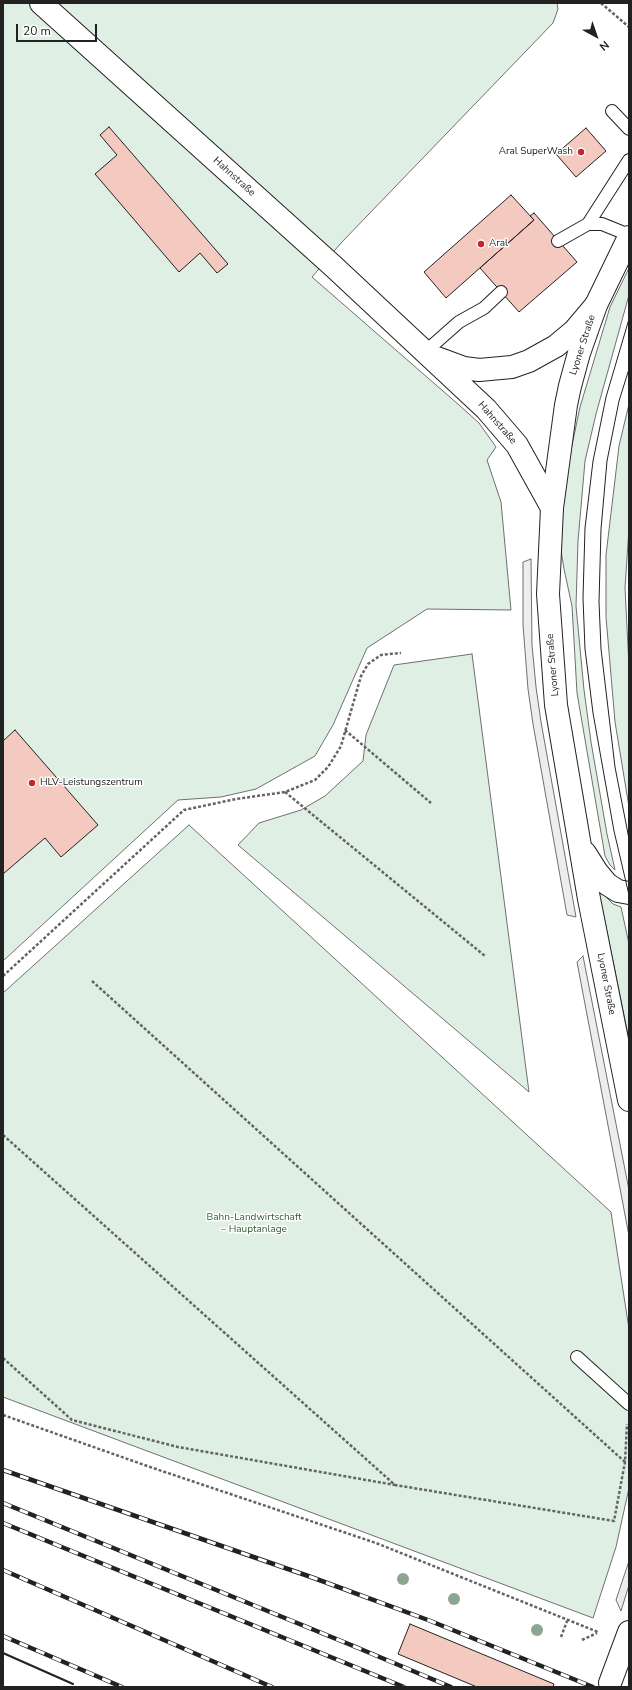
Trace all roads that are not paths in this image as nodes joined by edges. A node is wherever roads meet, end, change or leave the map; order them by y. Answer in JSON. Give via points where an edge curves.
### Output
{"nodes":[{"id":1,"x":41,"y":3,"type":"edge"},
{"id":2,"x":612,"y":111,"type":"dead end"},
{"id":3,"x":629,"y":129,"type":"edge"},
{"id":4,"x":629,"y":160,"type":"edge"},
{"id":5,"x":588,"y":224,"type":"junction"},
{"id":6,"x":629,"y":236,"type":"edge"},
{"id":7,"x":558,"y":240,"type":"dead end"},
{"id":8,"x":502,"y":292,"type":"dead end"},
{"id":9,"x":596,"y":306,"type":"junction"},
{"id":10,"x":425,"y":352,"type":"junction"},
{"id":11,"x":552,"y":508,"type":"junction"},
{"id":12,"x":581,"y":845,"type":"junction"},
{"id":13,"x":629,"y":893,"type":"edge"},
{"id":14,"x":629,"y":1100,"type":"edge"},
{"id":15,"x":577,"y":1357,"type":"dead end"},
{"id":16,"x":629,"y":1404,"type":"edge"},
{"id":17,"x":629,"y":1632,"type":"edge"},
{"id":18,"x":610,"y":1683,"type":"dead end"}],
"edges":[{"from":1,"to":10,"type":"main road","name":"Hahnstraße"},
{"from":2,"to":3,"type":"lane"},
{"from":4,"to":5,"type":"lane"},
{"from":5,"to":6,"type":"lane","via":[[602,224]]},
{"from":5,"to":7,"type":"lane"},
{"from":6,"to":9,"type":"main road","name":"Lyoner Straße"},
{"from":8,"to":10,"type":"lane","via":[[484,308],[459,322]]},
{"from":9,"to":10,"type":"main road","name":"Hahnstraße","via":[[574,331],[556,346],[529,362],[512,367],[479,370],[464,368]]},
{"from":9,"to":11,"type":"main road","name":"Lyoner Straße","via":[[579,353],[566,405]]},
{"from":10,"to":11,"type":"main road","name":"Hahnstraße","via":[[486,409],[517,445]]},
{"from":11,"to":12,"type":"main road","name":"Lyoner Straße","via":[[548,594],[556,705]]},
{"from":12,"to":13,"type":"main road","via":[[597,872],[608,884],[618,891]]},
{"from":12,"to":14,"type":"main road","name":"Lyoner Straße","via":[[589,899]]},
{"from":15,"to":16,"type":"lane"},
{"from":17,"to":18,"type":"main road"}]}
